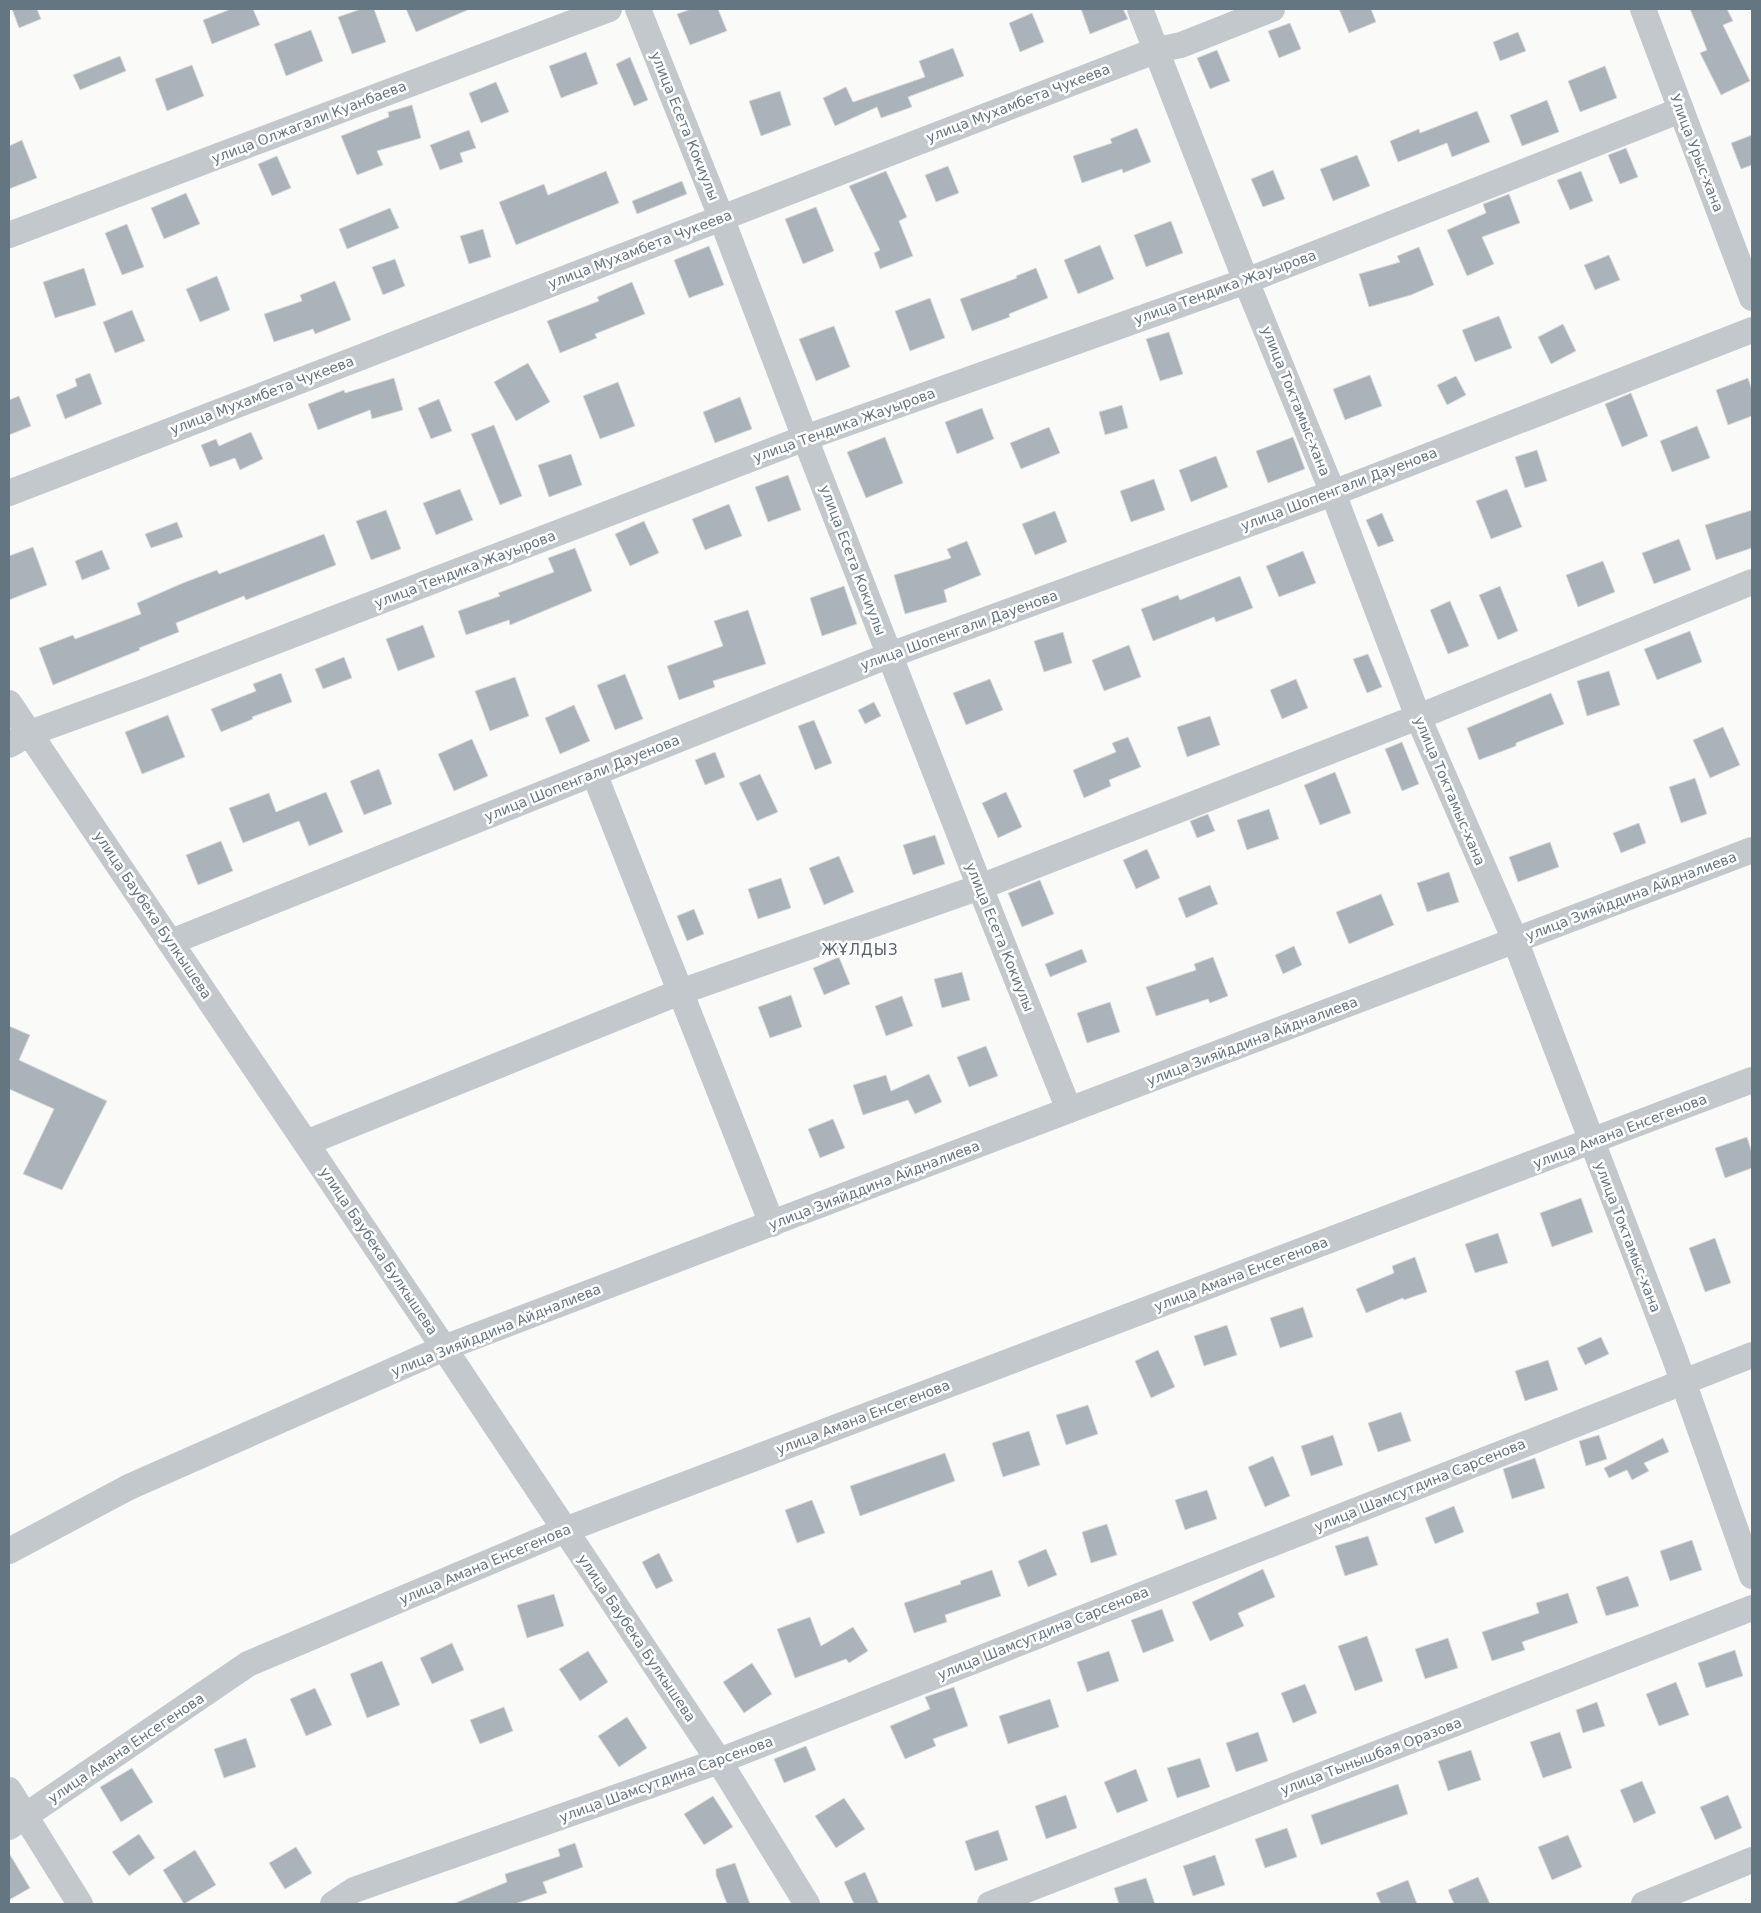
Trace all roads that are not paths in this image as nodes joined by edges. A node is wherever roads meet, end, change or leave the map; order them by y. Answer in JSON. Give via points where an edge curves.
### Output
{"nodes":[{"id":1,"x":609,"y":9,"type":"edge"},
{"id":2,"x":638,"y":9,"type":"edge"},
{"id":3,"x":1140,"y":9,"type":"edge"},
{"id":4,"x":1272,"y":9,"type":"edge"},
{"id":5,"x":1643,"y":9,"type":"edge"},
{"id":6,"x":1157,"y":50,"type":"junction"},
{"id":7,"x":1681,"y":110,"type":"junction"},
{"id":8,"x":722,"y":217,"type":"junction"},
{"id":9,"x":9,"y":235,"type":"edge"},
{"id":10,"x":1246,"y":281,"type":"junction"},
{"id":11,"x":1752,"y":298,"type":"edge"},
{"id":12,"x":1752,"y":330,"type":"edge"},
{"id":13,"x":805,"y":438,"type":"junction"},
{"id":14,"x":9,"y":493,"type":"edge"},
{"id":15,"x":1333,"y":493,"type":"junction"},
{"id":16,"x":1752,"y":582,"type":"edge"},
{"id":17,"x":890,"y":655,"type":"junction"},
{"id":18,"x":9,"y":703,"type":"edge"},
{"id":19,"x":1418,"y":717,"type":"junction"},
{"id":20,"x":19,"y":739,"type":"edge"},
{"id":21,"x":594,"y":773,"type":"junction"},
{"id":22,"x":1752,"y":850,"type":"edge"},
{"id":23,"x":980,"y":887,"type":"junction"},
{"id":24,"x":1515,"y":940,"type":"junction"},
{"id":25,"x":171,"y":942,"type":"junction"},
{"id":26,"x":680,"y":992,"type":"junction"},
{"id":27,"x":1752,"y":1080,"type":"edge"},
{"id":28,"x":1069,"y":1110,"type":"junction"},
{"id":29,"x":1592,"y":1142,"type":"junction"},
{"id":30,"x":306,"y":1143,"type":"junction"},
{"id":31,"x":772,"y":1224,"type":"junction"},
{"id":32,"x":444,"y":1348,"type":"junction"},
{"id":33,"x":1752,"y":1354,"type":"edge"},
{"id":34,"x":1683,"y":1381,"type":"junction"},
{"id":35,"x":565,"y":1530,"type":"junction"},
{"id":36,"x":9,"y":1551,"type":"edge"},
{"id":37,"x":1752,"y":1576,"type":"edge"},
{"id":38,"x":1752,"y":1608,"type":"edge"},
{"id":39,"x":719,"y":1761,"type":"junction"},
{"id":40,"x":9,"y":1790,"type":"edge"},
{"id":41,"x":17,"y":1821,"type":"edge"},
{"id":42,"x":1752,"y":1860,"type":"edge"},
{"id":43,"x":80,"y":1904,"type":"edge"},
{"id":44,"x":332,"y":1904,"type":"edge"},
{"id":45,"x":807,"y":1904,"type":"edge"},
{"id":46,"x":990,"y":1904,"type":"edge"},
{"id":47,"x":1644,"y":1904,"type":"edge"}],
"edges":[{"from":1,"to":9,"type":"street","name":"улица Олжагали Куанбаева"},
{"from":2,"to":8,"type":"street","name":"улица Есета Кокиулы"},
{"from":3,"to":6,"type":"street","name":"улица Токтамыс-хана"},
{"from":4,"to":6,"type":"street","name":"улица Мухамбета Чукеева","via":[[1181,45]]},
{"from":5,"to":7,"type":"street","name":"Улица Урыс-хана"},
{"from":6,"to":8,"type":"street","name":"улица Мухамбета Чукеева"},
{"from":6,"to":10,"type":"street","name":"улица Токтамыс-хана"},
{"from":7,"to":10,"type":"street","name":"улица Тендика Жауырова"},
{"from":7,"to":11,"type":"street","name":"Улица Урыс-хана"},
{"from":8,"to":13,"type":"street","name":"улица Есета Кокиулы"},
{"from":8,"to":14,"type":"street","name":"улица Мухамбета Чукеева"},
{"from":10,"to":13,"type":"street","name":"улица Тендика Жауырова"},
{"from":10,"to":15,"type":"street","name":"улица Токтамыс-хана"},
{"from":12,"to":15,"type":"street","name":"улица Шопенгали Дауенова"},
{"from":13,"to":17,"type":"street","name":"улица Есета Кокиулы"},
{"from":13,"to":20,"type":"street","name":"улица Тендика Жауырова"},
{"from":15,"to":17,"type":"street","name":"улица Шопенгали Дауенова"},
{"from":15,"to":19,"type":"street","name":"улица Токтамыс-хана"},
{"from":16,"to":19,"type":"street"},
{"from":17,"to":21,"type":"street","name":"улица Шопенгали Дауенова"},
{"from":17,"to":23,"type":"street","name":"улица Есета Кокиулы"},
{"from":18,"to":20,"type":"street","name":"улица Баубека Булкышева"},
{"from":19,"to":23,"type":"street"},
{"from":19,"to":24,"type":"street","name":"улица Токтамыс-хана"},
{"from":20,"to":25,"type":"street","name":"улица Баубека Булкышева"},
{"from":21,"to":25,"type":"street","name":"улица Шопенгали Дауенова"},
{"from":21,"to":26,"type":"street"},
{"from":22,"to":24,"type":"street","name":"улица Зияйддина Айдналиева"},
{"from":23,"to":26,"type":"street"},
{"from":23,"to":28,"type":"street","name":"улица Есета Кокиулы"},
{"from":24,"to":28,"type":"street","name":"улица Зияйддина Айдналиева"},
{"from":24,"to":29,"type":"street","name":"улица Токтамыс-хана"},
{"from":25,"to":30,"type":"street","name":"улица Баубека Булкышева"},
{"from":26,"to":30,"type":"street"},
{"from":26,"to":31,"type":"street"},
{"from":27,"to":29,"type":"street","name":"улица Амана Енсегенова"},
{"from":28,"to":31,"type":"street","name":"улица Зияйддина Айдналиева"},
{"from":29,"to":34,"type":"street","name":"улица Токтамыс-хана"},
{"from":29,"to":35,"type":"street","name":"улица Амана Енсегенова"},
{"from":30,"to":32,"type":"street","name":"улица Баубека Булкышева"},
{"from":31,"to":32,"type":"street","name":"улица Зияйддина Айдналиева"},
{"from":32,"to":35,"type":"street","name":"улица Баубека Булкышева"},
{"from":32,"to":36,"type":"street","name":"улица Зияйддина Айдналиева","via":[[129,1487]]},
{"from":33,"to":34,"type":"street","name":"улица Шамсутдина Сарсенова"},
{"from":34,"to":37,"type":"street","name":"улица Токтамыс-хана"},
{"from":34,"to":39,"type":"street","name":"улица Шамсутдина Сарсенова"},
{"from":35,"to":39,"type":"street","name":"улица Баубека Булкышева"},
{"from":35,"to":41,"type":"street","name":"улица Амана Енсегенова","via":[[248,1664]]},
{"from":38,"to":46,"type":"street","name":"улица Тынышбая Оразова"},
{"from":39,"to":44,"type":"street","name":"улица Шамсутдина Сарсенова","via":[[354,1890]]},
{"from":39,"to":45,"type":"street","name":"улица Баубека Булкышева"},
{"from":40,"to":41,"type":"street"},
{"from":41,"to":43,"type":"street"},
{"from":42,"to":47,"type":"street"}]}
